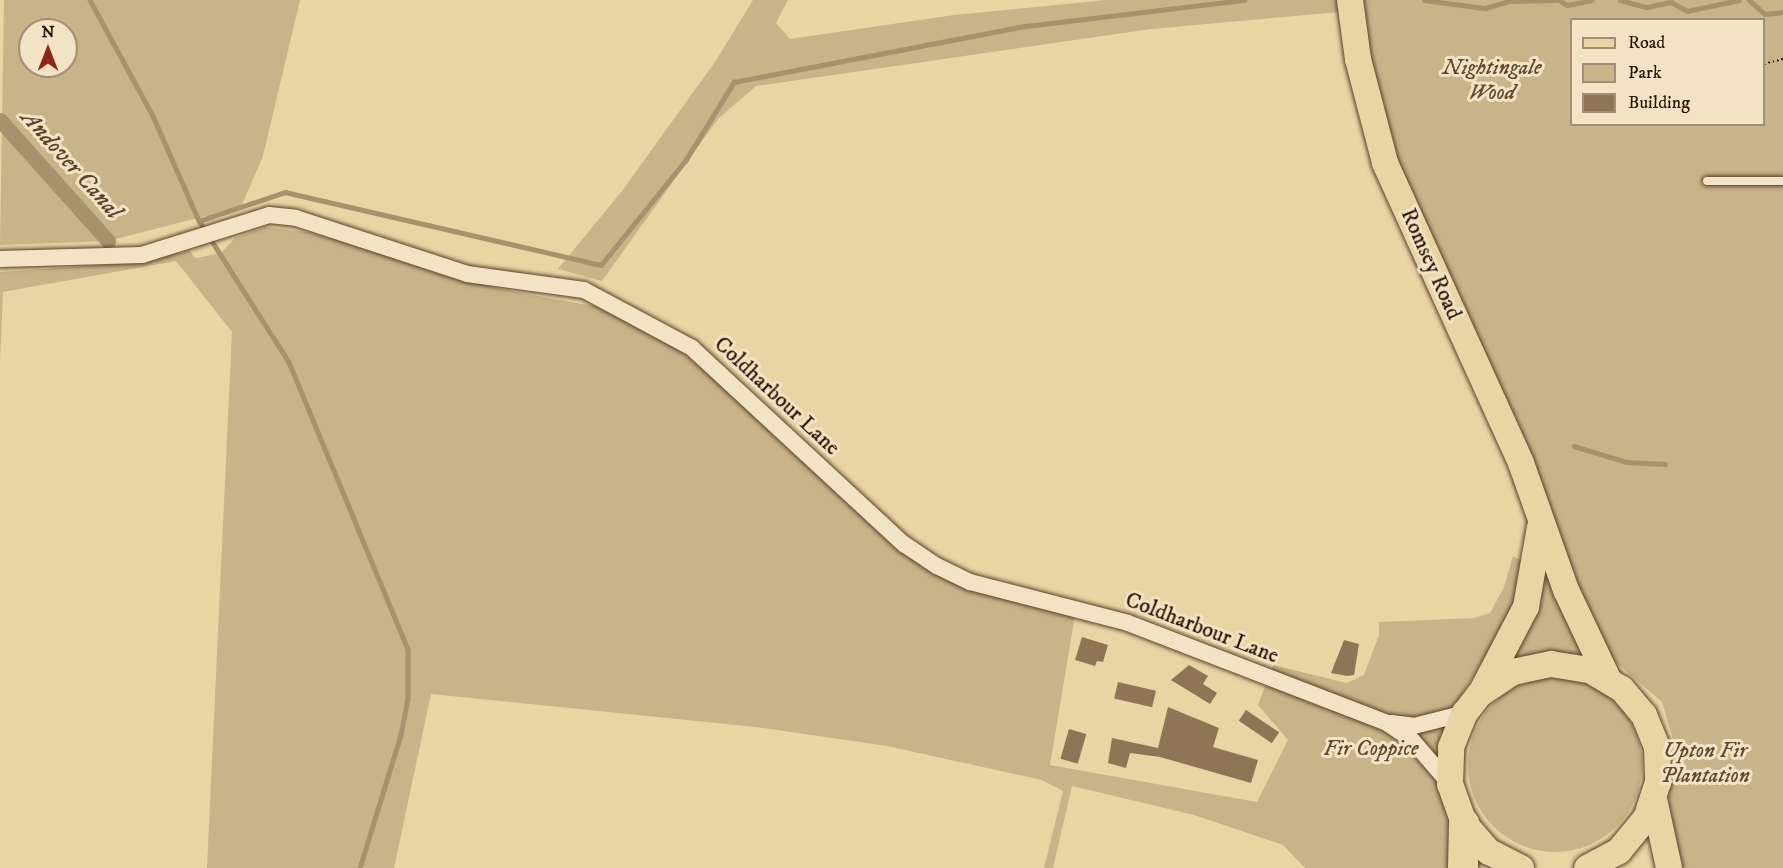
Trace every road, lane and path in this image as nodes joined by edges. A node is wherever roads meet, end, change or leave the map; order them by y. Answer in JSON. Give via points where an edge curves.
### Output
{"nodes":[{"id":1,"x":1350,"y":0,"type":"edge"},
{"id":2,"x":1783,"y":59,"type":"edge"},
{"id":3,"x":1765,"y":64,"type":"edge"},
{"id":4,"x":1707,"y":181,"type":"dead end"},
{"id":5,"x":1783,"y":181,"type":"edge"},
{"id":6,"x":0,"y":260,"type":"edge"},
{"id":7,"x":1541,"y":519,"type":"junction"},
{"id":8,"x":1608,"y":679,"type":"junction"},
{"id":9,"x":1473,"y":703,"type":"junction"},
{"id":10,"x":1388,"y":723,"type":"junction"},
{"id":11,"x":1450,"y":784,"type":"junction"},
{"id":12,"x":1654,"y":799,"type":"junction"},
{"id":13,"x":1464,"y":823,"type":"junction"},
{"id":14,"x":1463,"y":868,"type":"edge"},
{"id":15,"x":1521,"y":868,"type":"edge"},
{"id":16,"x":1587,"y":868,"type":"edge"},
{"id":17,"x":1669,"y":868,"type":"edge"}],
"edges":[{"from":1,"to":7,"type":"main road","name":"Romsey Road","via":[[1358,59],[1385,163],[1521,463]]},
{"from":2,"to":3,"type":"path"},
{"from":4,"to":5,"type":"lane"},
{"from":6,"to":10,"type":"street","name":"Coldharbour Lane","via":[[142,255],[200,240],[242,220],[269,215],[296,218],[467,274],[584,290],[692,348],[904,544],[937,566],[970,582],[1128,623]]},
{"from":7,"to":8,"type":"main road","name":"Romsey Road","via":[[1566,590]]},
{"from":7,"to":9,"type":"main road","name":"Romsey Road","via":[[1526,607]]},
{"from":8,"to":9,"type":"main road","via":[[1571,665],[1551,664],[1513,672]]},
{"from":8,"to":12,"type":"main road","via":[[1634,701],[1652,730],[1659,765]]},
{"from":9,"to":10,"type":"street","name":"Coldharbour Lane","via":[[1414,726]]},
{"from":9,"to":11,"type":"main road","name":"Romsey Road","via":[[1451,747]]},
{"from":10,"to":11,"type":"street","name":"Coldharbour Lane","via":[[1412,740]]},
{"from":11,"to":13,"type":"main road"},
{"from":12,"to":16,"type":"main road","via":[[1635,836],[1619,851]]},
{"from":12,"to":17,"type":"main road"},
{"from":13,"to":14,"type":"highway"},
{"from":13,"to":15,"type":"main road","via":[[1489,852]]}]}
